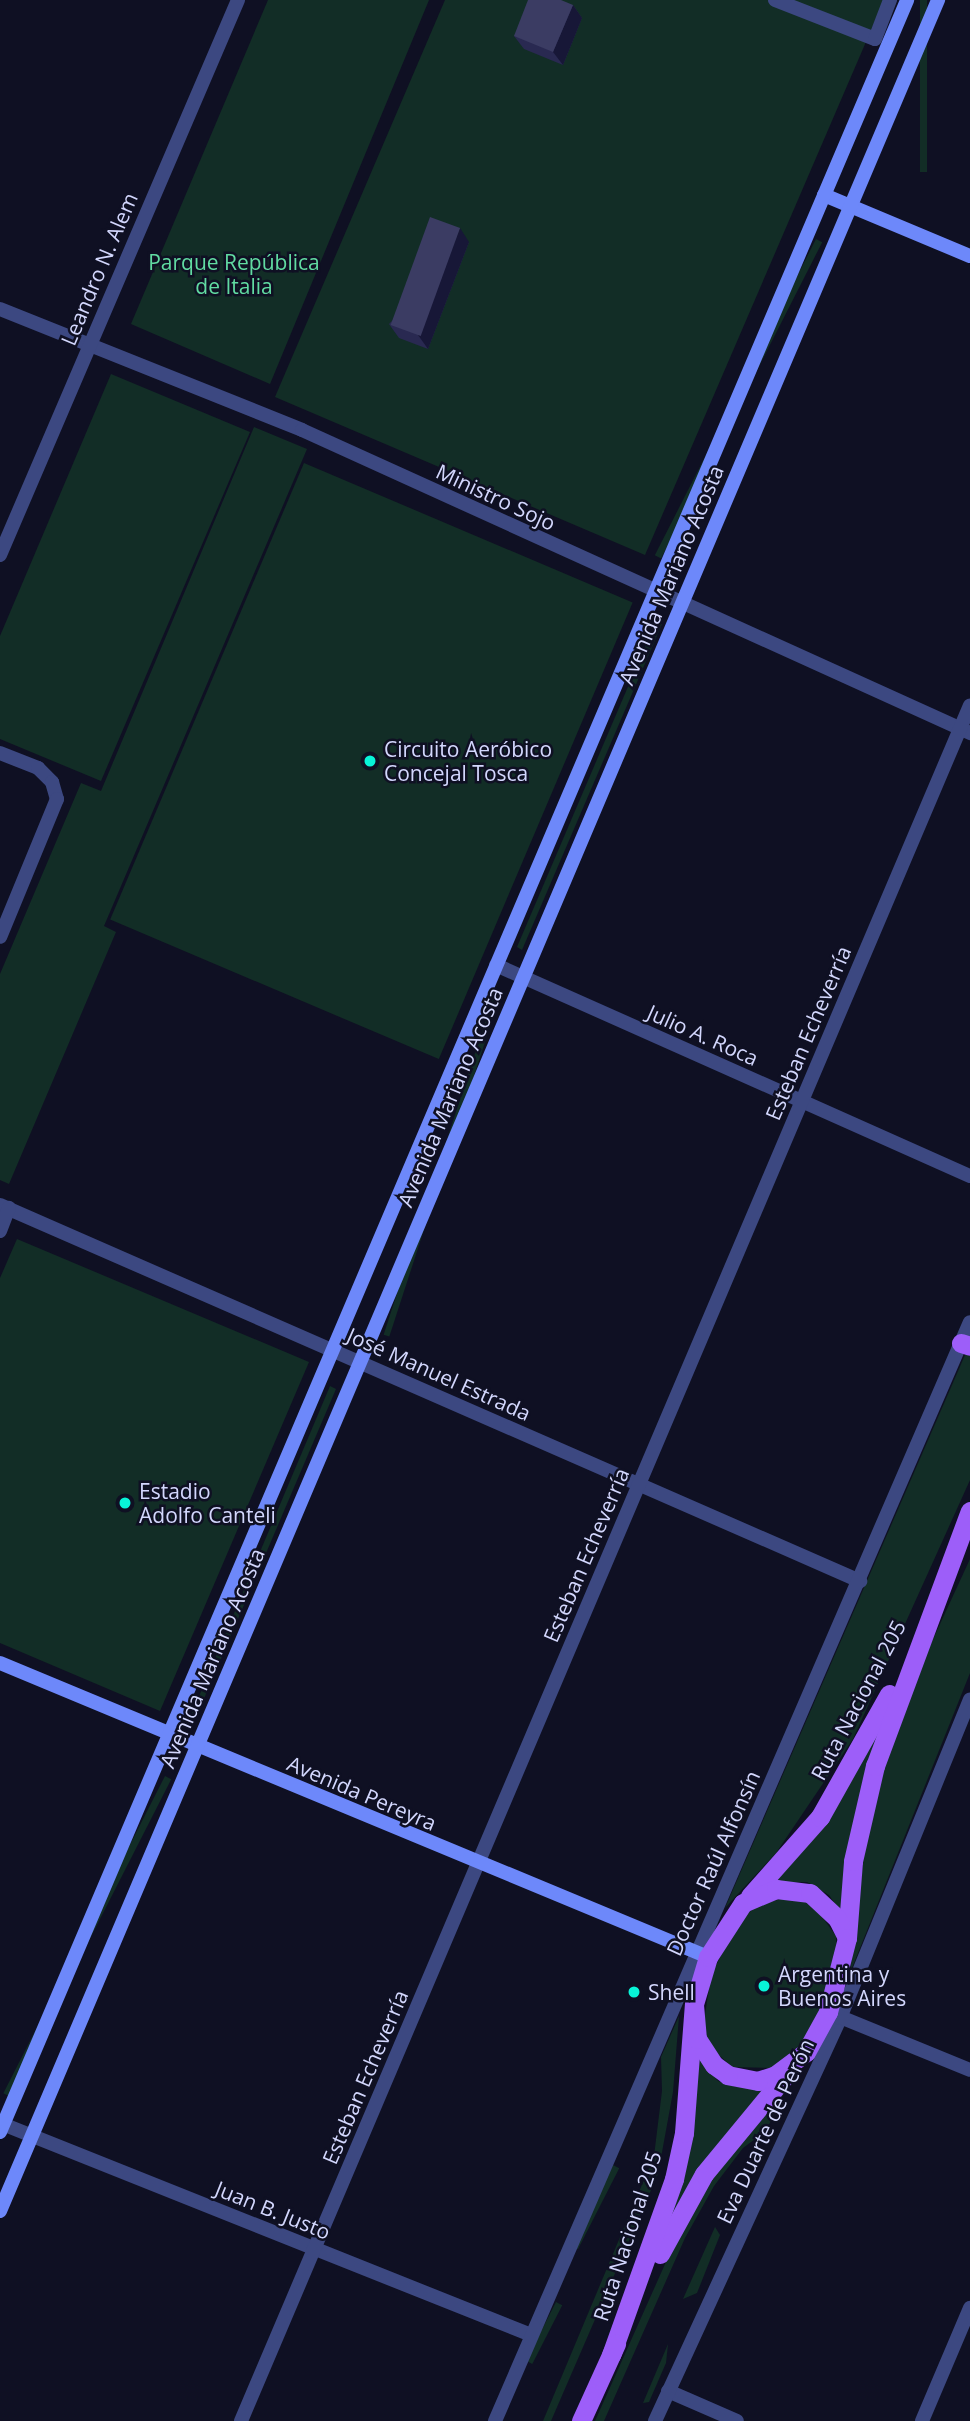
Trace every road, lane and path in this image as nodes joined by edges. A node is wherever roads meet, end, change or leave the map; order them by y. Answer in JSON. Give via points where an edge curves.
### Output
{"nodes":[{"id":1,"x":238,"y":0,"type":"edge"},
{"id":2,"x":775,"y":0,"type":"edge"},
{"id":3,"x":891,"y":0,"type":"edge"},
{"id":4,"x":907,"y":0,"type":"edge"},
{"id":5,"x":939,"y":0,"type":"edge"},
{"id":6,"x":824,"y":195,"type":"junction"},
{"id":7,"x":851,"y":206,"type":"junction"},
{"id":8,"x":970,"y":256,"type":"edge"},
{"id":9,"x":0,"y":309,"type":"edge"},
{"id":10,"x":90,"y":344,"type":"junction"},
{"id":11,"x":0,"y":555,"type":"edge"},
{"id":12,"x":654,"y":594,"type":"junction"},
{"id":13,"x":681,"y":606,"type":"junction"},
{"id":14,"x":970,"y":705,"type":"edge"},
{"id":15,"x":965,"y":731,"type":"edge"},
{"id":16,"x":0,"y":753,"type":"edge"},
{"id":17,"x":0,"y":937,"type":"edge"},
{"id":18,"x":496,"y":965,"type":"junction"},
{"id":19,"x":523,"y":977,"type":"junction"},
{"id":20,"x":802,"y":1101,"type":"junction"},
{"id":21,"x":970,"y":1177,"type":"edge"},
{"id":22,"x":5,"y":1207,"type":"edge"},
{"id":23,"x":0,"y":1231,"type":"edge"},
{"id":24,"x":970,"y":1322,"type":"edge"},
{"id":25,"x":966,"y":1344,"type":"edge"},
{"id":26,"x":332,"y":1350,"type":"junction"},
{"id":27,"x":360,"y":1362,"type":"junction"},
{"id":28,"x":639,"y":1485,"type":"junction"},
{"id":29,"x":970,"y":1511,"type":"edge"},
{"id":30,"x":970,"y":1538,"type":"edge"},
{"id":31,"x":953,"y":1550,"type":"junction"},
{"id":32,"x":860,"y":1581,"type":"junction"},
{"id":33,"x":930,"y":1612,"type":"junction"},
{"id":34,"x":0,"y":1663,"type":"edge"},
{"id":35,"x":970,"y":1700,"type":"edge"},
{"id":36,"x":169,"y":1734,"type":"junction"},
{"id":37,"x":197,"y":1746,"type":"junction"},
{"id":38,"x":478,"y":1864,"type":"junction"},
{"id":39,"x":743,"y":1903,"type":"junction"},
{"id":40,"x":847,"y":1938,"type":"junction"},
{"id":41,"x":703,"y":1955,"type":"junction"},
{"id":42,"x":694,"y":2004,"type":"junction"},
{"id":43,"x":834,"y":2015,"type":"junction"},
{"id":44,"x":806,"y":2052,"type":"junction"},
{"id":45,"x":970,"y":2070,"type":"edge"},
{"id":46,"x":1,"y":2126,"type":"edge"},
{"id":47,"x":32,"y":2136,"type":"junction"},
{"id":48,"x":0,"y":2210,"type":"edge"},
{"id":49,"x":315,"y":2249,"type":"junction"},
{"id":50,"x":970,"y":2308,"type":"edge"},
{"id":51,"x":531,"y":2335,"type":"junction"},
{"id":52,"x":611,"y":2355,"type":"junction"},
{"id":53,"x":668,"y":2391,"type":"junction"},
{"id":54,"x":242,"y":2421,"type":"edge"},
{"id":55,"x":495,"y":2421,"type":"edge"},
{"id":56,"x":582,"y":2421,"type":"edge"},
{"id":57,"x":655,"y":2421,"type":"edge"},
{"id":58,"x":737,"y":2421,"type":"edge"},
{"id":59,"x":922,"y":2421,"type":"edge"}],
"edges":[{"from":1,"to":10,"type":"street","name":"Leandro N. Alem"},
{"from":2,"to":3,"type":"street","via":[[875,39]]},
{"from":4,"to":6,"type":"main road","name":"Avenida Mariano Acosta"},
{"from":5,"to":7,"type":"main road","name":"Avenida Mariano Acosta"},
{"from":6,"to":7,"type":"main road"},
{"from":6,"to":12,"type":"main road","name":"Avenida Mariano Acosta"},
{"from":7,"to":8,"type":"main road"},
{"from":7,"to":13,"type":"main road","name":"Avenida Mariano Acosta"},
{"from":9,"to":10,"type":"street","name":"Ministro Sojo"},
{"from":10,"to":11,"type":"street","name":"Leandro N. Alem"},
{"from":10,"to":12,"type":"street","name":"Ministro Sojo","via":[[302,430]]},
{"from":12,"to":13,"type":"street","name":"Ministro Sojo"},
{"from":12,"to":18,"type":"main road","name":"Avenida Mariano Acosta"},
{"from":13,"to":15,"type":"street","name":"Ministro Sojo"},
{"from":13,"to":19,"type":"main road","name":"Avenida Mariano Acosta"},
{"from":14,"to":15,"type":"street","name":"Esteban Echeverría"},
{"from":15,"to":20,"type":"street","name":"Esteban Echeverría"},
{"from":16,"to":17,"type":"street","via":[[38,768],[52,782],[57,799]]},
{"from":18,"to":19,"type":"street","name":"Julio A. Roca"},
{"from":18,"to":26,"type":"main road","name":"Avenida Mariano Acosta"},
{"from":19,"to":20,"type":"street","name":"Julio A. Roca"},
{"from":19,"to":27,"type":"main road","name":"Avenida Mariano Acosta"},
{"from":20,"to":21,"type":"street","name":"Julio A. Roca"},
{"from":20,"to":28,"type":"street","name":"Esteban Echeverría"},
{"from":22,"to":23,"type":"street"},
{"from":22,"to":26,"type":"street","name":"José Manuel Estrada"},
{"from":24,"to":25,"type":"street","name":"Doctor Raúl Alfonsín"},
{"from":25,"to":32,"type":"street","name":"Doctor Raúl Alfonsín"},
{"from":26,"to":27,"type":"street","name":"José Manuel Estrada"},
{"from":26,"to":36,"type":"main road","name":"Avenida Mariano Acosta"},
{"from":27,"to":28,"type":"street","name":"José Manuel Estrada"},
{"from":27,"to":37,"type":"main road","name":"Avenida Mariano Acosta"},
{"from":28,"to":32,"type":"street","name":"José Manuel Estrada"},
{"from":28,"to":38,"type":"street","name":"Esteban Echeverría"},
{"from":29,"to":31,"type":"main road","name":"Ruta Nacional 205"},
{"from":30,"to":31,"type":"main road"},
{"from":31,"to":33,"type":"main road","name":"Ruta Nacional 205"},
{"from":32,"to":41,"type":"street","name":"Doctor Raúl Alfonsín"},
{"from":33,"to":39,"type":"main road","name":"Ruta Nacional 205","via":[[854,1763],[820,1818]]},
{"from":33,"to":40,"type":"main road","name":"Ruta Nacional 205","via":[[862,1814]]},
{"from":34,"to":36,"type":"main road","name":"Avenida Pereyra"},
{"from":35,"to":43,"type":"street","name":"Eva Duarte de Perón"},
{"from":36,"to":37,"type":"main road","name":"Avenida Pereyra"},
{"from":36,"to":46,"type":"main road","name":"Avenida Mariano Acosta"},
{"from":37,"to":38,"type":"main road","name":"Avenida Pereyra"},
{"from":37,"to":47,"type":"main road","name":"Avenida Mariano Acosta"},
{"from":38,"to":41,"type":"main road","name":"Avenida Pereyra"},
{"from":38,"to":49,"type":"street","name":"Esteban Echeverría"},
{"from":39,"to":40,"type":"main road","via":[[776,1889],[810,1893],[837,1918]]},
{"from":39,"to":41,"type":"main road","name":"Ruta Nacional 205"},
{"from":40,"to":43,"type":"main road","name":"Ruta Nacional 205"},
{"from":41,"to":42,"type":"main road","name":"Ruta Nacional 205"},
{"from":41,"to":51,"type":"street","name":"Doctor Raúl Alfonsín"},
{"from":42,"to":44,"type":"main road","name":"Ruta Nacional 205","via":[[702,2048],[728,2075],[758,2081],[776,2075]]},
{"from":42,"to":52,"type":"main road","name":"Ruta Nacional 205","via":[[684,2133],[674,2179]]},
{"from":43,"to":44,"type":"main road","name":"Ruta Nacional 205"},
{"from":43,"to":45,"type":"street"},
{"from":43,"to":53,"type":"street","name":"Eva Duarte de Perón"},
{"from":44,"to":52,"type":"main road","name":"Ruta Nacional 205","via":[[740,2125],[683,2205]]},
{"from":46,"to":47,"type":"street","name":"Juan B. Justo"},
{"from":47,"to":48,"type":"main road","name":"Avenida Mariano Acosta"},
{"from":47,"to":49,"type":"street","name":"Juan B. Justo"},
{"from":49,"to":51,"type":"street","name":"Juan B. Justo"},
{"from":49,"to":54,"type":"street","name":"Esteban Echeverría"},
{"from":50,"to":59,"type":"street"},
{"from":51,"to":55,"type":"street","name":"Doctor Raúl Alfonsín"},
{"from":52,"to":56,"type":"main road","name":"Ruta Nacional 205"},
{"from":53,"to":57,"type":"street","name":"Eva Duarte de Perón"},
{"from":53,"to":58,"type":"street"}]}
